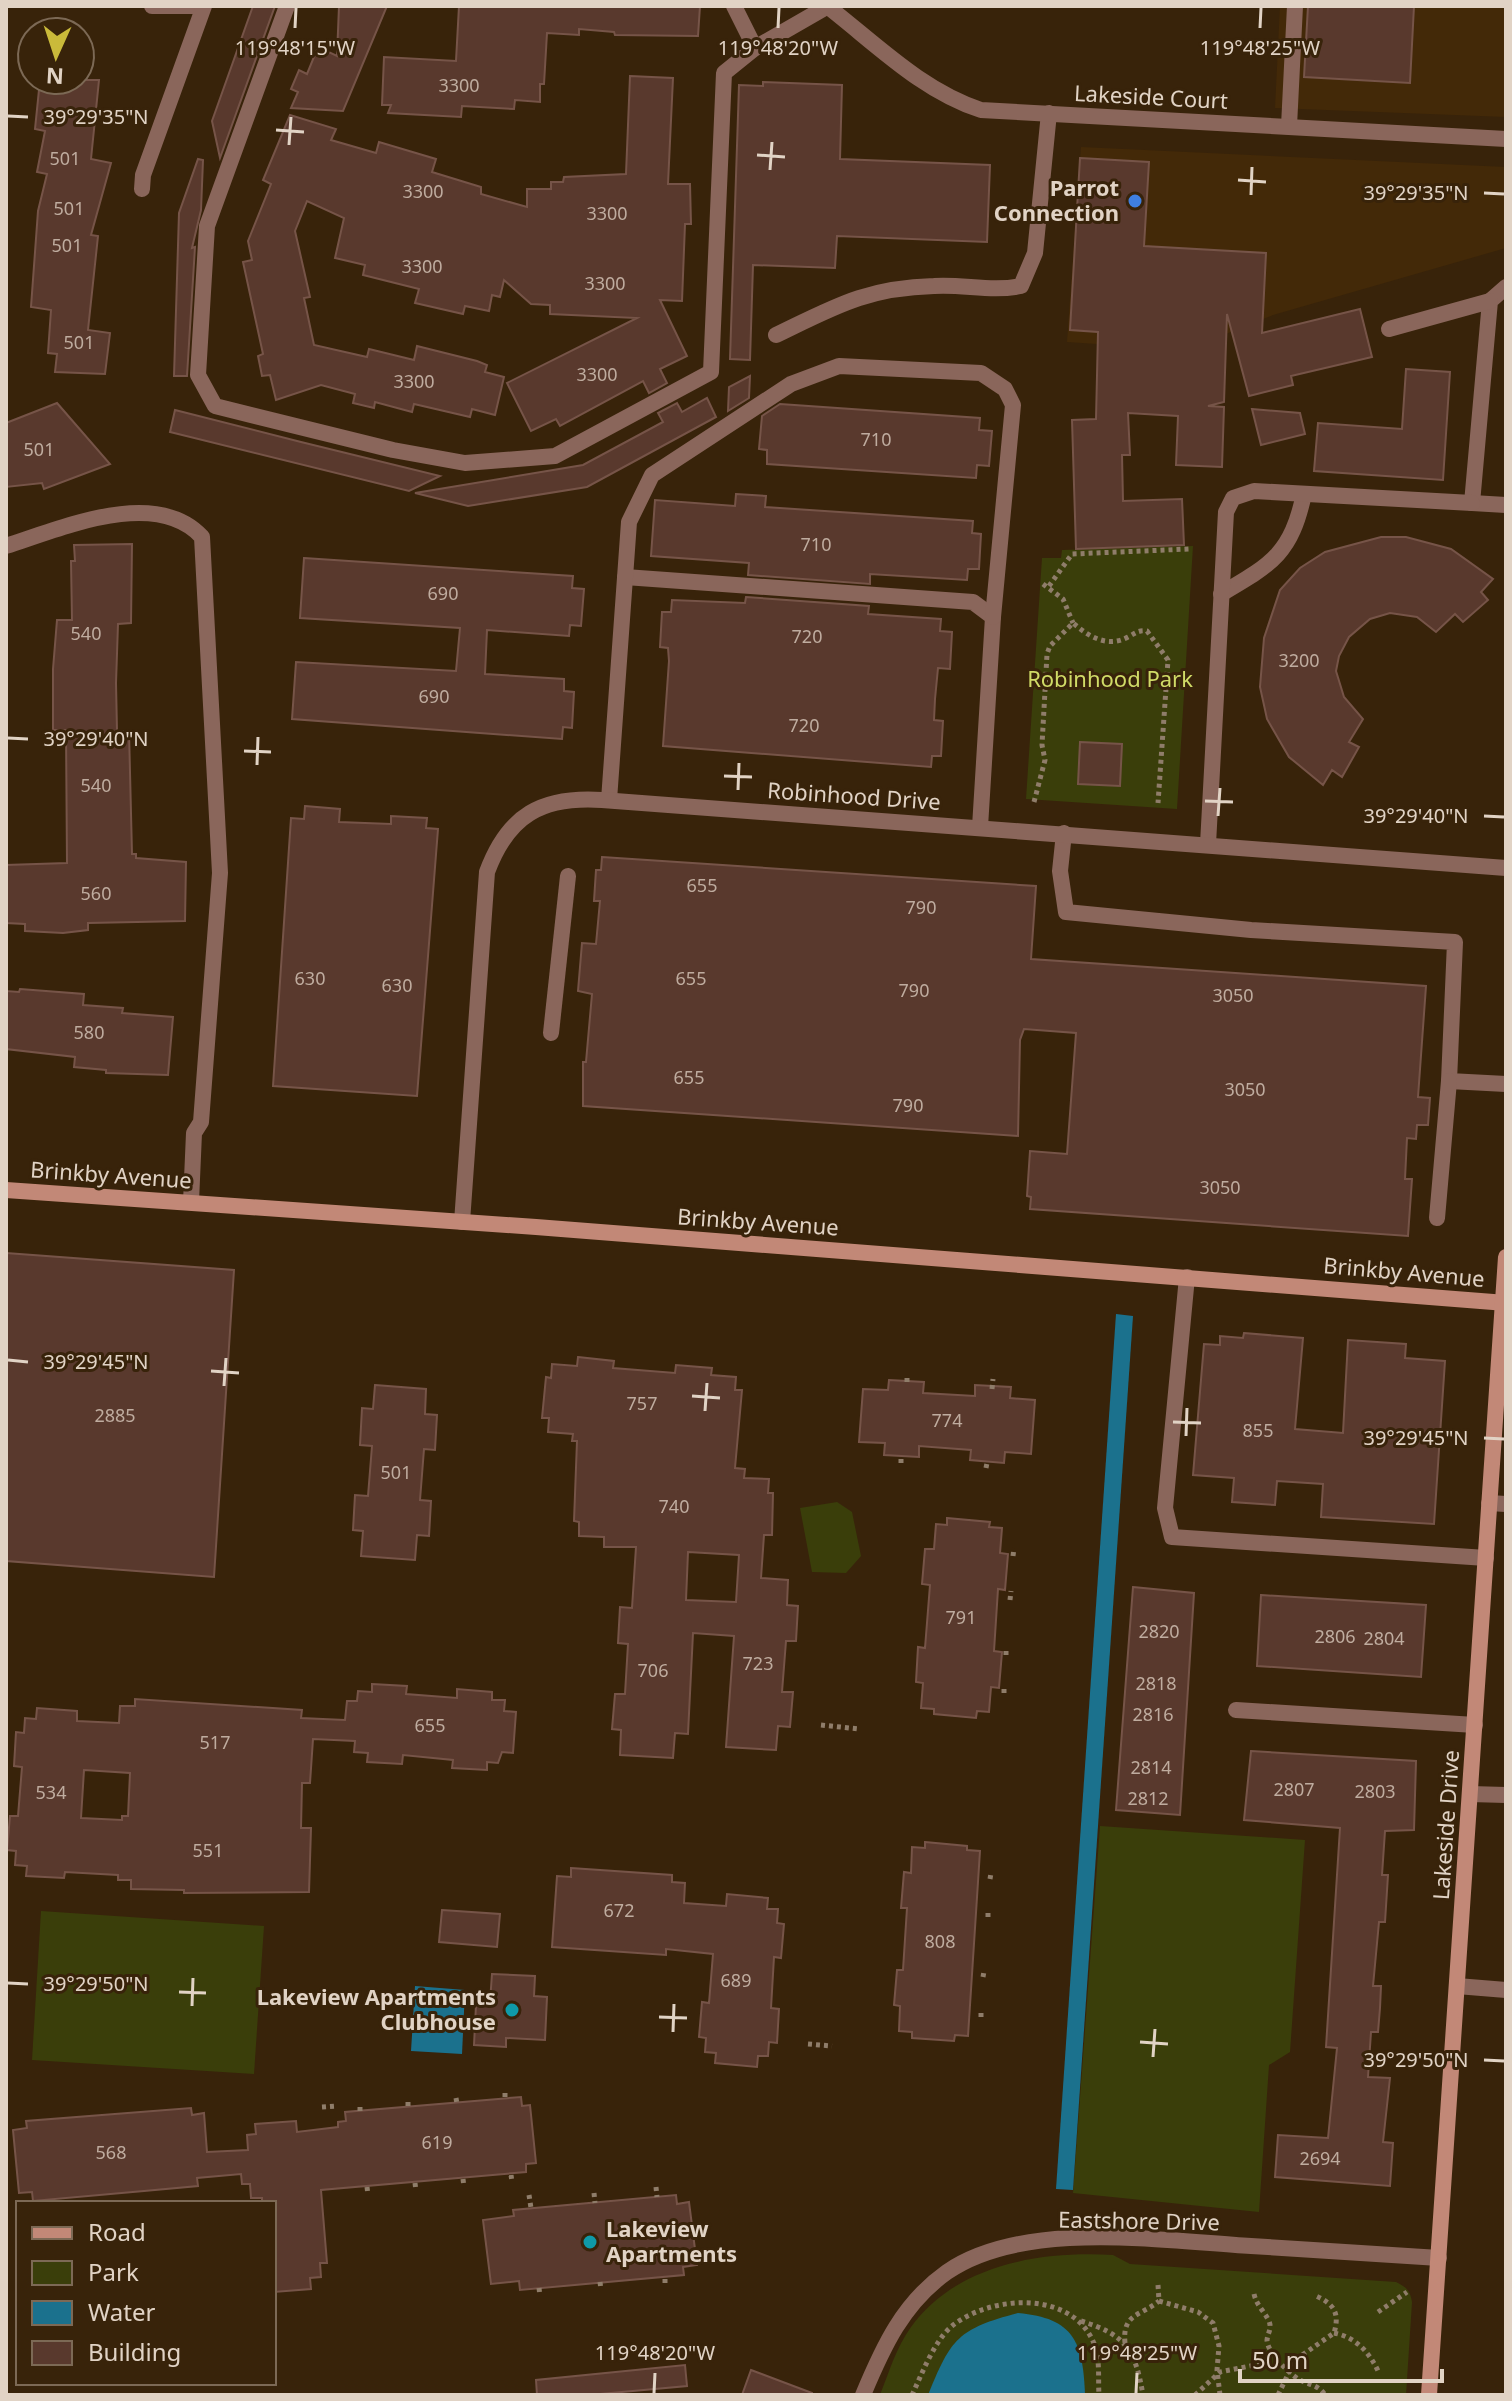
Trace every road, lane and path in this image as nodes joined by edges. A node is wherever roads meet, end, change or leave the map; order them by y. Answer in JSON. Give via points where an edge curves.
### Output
{"nodes":[{"id":1,"x":152,"y":6,"type":"edge"},
{"id":2,"x":197,"y":6,"type":"edge"},
{"id":3,"x":204,"y":6,"type":"edge"},
{"id":4,"x":287,"y":6,"type":"edge"},
{"id":5,"x":734,"y":6,"type":"edge"},
{"id":6,"x":828,"y":6,"type":"edge"},
{"id":7,"x":1295,"y":6,"type":"edge"},
{"id":8,"x":755,"y":48,"type":"junction"},
{"id":9,"x":1049,"y":113,"type":"junction"},
{"id":10,"x":1289,"y":126,"type":"junction"},
{"id":11,"x":1506,"y":139,"type":"edge"},
{"id":12,"x":142,"y":189,"type":"dead end"},
{"id":13,"x":1506,"y":287,"type":"edge"},
{"id":14,"x":1490,"y":301,"type":"junction"},
{"id":15,"x":1389,"y":329,"type":"dead end"},
{"id":16,"x":776,"y":335,"type":"dead end"},
{"id":17,"x":1304,"y":494,"type":"junction"},
{"id":18,"x":1472,"y":503,"type":"junction"},
{"id":19,"x":1506,"y":505,"type":"edge"},
{"id":20,"x":6,"y":546,"type":"edge"},
{"id":21,"x":1189,"y":549,"type":"dead end"},
{"id":22,"x":625,"y":577,"type":"junction"},
{"id":23,"x":1221,"y":594,"type":"junction"},
{"id":24,"x":993,"y":617,"type":"junction"},
{"id":25,"x":1073,"y":623,"type":"junction"},
{"id":26,"x":609,"y":800,"type":"junction"},
{"id":27,"x":1034,"y":802,"type":"dead end"},
{"id":28,"x":1158,"y":803,"type":"dead end"},
{"id":29,"x":980,"y":827,"type":"junction"},
{"id":30,"x":1064,"y":833,"type":"junction"},
{"id":31,"x":1208,"y":844,"type":"junction"},
{"id":32,"x":1506,"y":868,"type":"edge"},
{"id":33,"x":568,"y":876,"type":"dead end"},
{"id":34,"x":551,"y":1033,"type":"dead end"},
{"id":35,"x":1449,"y":1081,"type":"junction"},
{"id":36,"x":1506,"y":1084,"type":"edge"},
{"id":37,"x":6,"y":1190,"type":"edge"},
{"id":38,"x":191,"y":1202,"type":"junction"},
{"id":39,"x":1437,"y":1218,"type":"dead end"},
{"id":40,"x":462,"y":1222,"type":"junction"},
{"id":41,"x":1506,"y":1257,"type":"edge"},
{"id":42,"x":1187,"y":1277,"type":"junction"},
{"id":43,"x":1504,"y":1303,"type":"edge"},
{"id":44,"x":907,"y":1374,"type":"dead end"},
{"id":45,"x":993,"y":1379,"type":"dead end"},
{"id":46,"x":907,"y":1382,"type":"dead end"},
{"id":47,"x":992,"y":1389,"type":"dead end"},
{"id":48,"x":1498,"y":1504,"type":"edge"},
{"id":49,"x":1014,"y":1548,"type":"dead end"},
{"id":50,"x":1013,"y":1556,"type":"dead end"},
{"id":51,"x":1486,"y":1558,"type":"junction"},
{"id":52,"x":1011,"y":1591,"type":"dead end"},
{"id":53,"x":1010,"y":1600,"type":"dead end"},
{"id":54,"x":1236,"y":1710,"type":"dead end"},
{"id":55,"x":821,"y":1725,"type":"dead end"},
{"id":56,"x":1475,"y":1725,"type":"junction"},
{"id":57,"x":859,"y":1729,"type":"dead end"},
{"id":58,"x":1470,"y":1794,"type":"junction"},
{"id":59,"x":1506,"y":1795,"type":"edge"},
{"id":60,"x":1457,"y":1986,"type":"junction"},
{"id":61,"x":1506,"y":1990,"type":"edge"},
{"id":62,"x":808,"y":2044,"type":"dead end"},
{"id":63,"x":832,"y":2046,"type":"dead end"},
{"id":64,"x":336,"y":2106,"type":"dead end"},
{"id":65,"x":322,"y":2107,"type":"dead end"},
{"id":66,"x":463,"y":2179,"type":"dead end"},
{"id":67,"x":415,"y":2183,"type":"dead end"},
{"id":68,"x":367,"y":2187,"type":"dead end"},
{"id":69,"x":464,"y":2187,"type":"dead end"},
{"id":70,"x":656,"y":2187,"type":"dead end"},
{"id":71,"x":416,"y":2191,"type":"dead end"},
{"id":72,"x":594,"y":2193,"type":"dead end"},
{"id":73,"x":368,"y":2195,"type":"dead end"},
{"id":74,"x":529,"y":2195,"type":"dead end"},
{"id":75,"x":657,"y":2197,"type":"dead end"},
{"id":76,"x":595,"y":2203,"type":"dead end"},
{"id":77,"x":531,"y":2208,"type":"dead end"},
{"id":78,"x":1439,"y":2258,"type":"junction"},
{"id":79,"x":600,"y":2282,"type":"dead end"},
{"id":80,"x":1158,"y":2285,"type":"dead end"},
{"id":81,"x":539,"y":2288,"type":"dead end"},
{"id":82,"x":601,"y":2290,"type":"dead end"},
{"id":83,"x":1407,"y":2292,"type":"dead end"},
{"id":84,"x":1254,"y":2294,"type":"dead end"},
{"id":85,"x":540,"y":2296,"type":"dead end"},
{"id":86,"x":1316,"y":2296,"type":"dead end"},
{"id":87,"x":1159,"y":2301,"type":"junction"},
{"id":88,"x":1378,"y":2312,"type":"dead end"},
{"id":89,"x":1080,"y":2321,"type":"junction"},
{"id":90,"x":1334,"y":2333,"type":"junction"},
{"id":91,"x":1125,"y":2343,"type":"junction"},
{"id":92,"x":1272,"y":2354,"type":"junction"},
{"id":93,"x":1290,"y":2369,"type":"junction"},
{"id":94,"x":1379,"y":2373,"type":"dead end"},
{"id":95,"x":1218,"y":2375,"type":"junction"},
{"id":96,"x":863,"y":2395,"type":"edge"},
{"id":97,"x":912,"y":2395,"type":"edge"},
{"id":98,"x":1099,"y":2395,"type":"edge"},
{"id":99,"x":1143,"y":2395,"type":"edge"},
{"id":100,"x":1195,"y":2395,"type":"edge"},
{"id":101,"x":1220,"y":2395,"type":"edge"},
{"id":102,"x":1278,"y":2395,"type":"edge"},
{"id":103,"x":1325,"y":2395,"type":"edge"},
{"id":104,"x":1429,"y":2395,"type":"edge"}],
"edges":[{"from":1,"to":2,"type":"street"},
{"from":3,"to":12,"type":"street"},
{"from":4,"to":8,"type":"street","via":[[207,226],[198,375],[215,406],[465,463],[555,456],[711,372],[724,73]]},
{"from":5,"to":8,"type":"street"},
{"from":6,"to":8,"type":"street"},
{"from":6,"to":9,"type":"street","name":"Lakeside Court","via":[[954,101],[981,110]]},
{"from":7,"to":10,"type":"street"},
{"from":9,"to":10,"type":"street","name":"Lakeside Court"},
{"from":9,"to":16,"type":"street","via":[[1035,253],[1021,286],[999,290],[937,285],[858,295]]},
{"from":10,"to":11,"type":"street","name":"Lakeside Court"},
{"from":13,"to":14,"type":"street"},
{"from":14,"to":15,"type":"street"},
{"from":14,"to":18,"type":"street"},
{"from":17,"to":18,"type":"street"},
{"from":17,"to":23,"type":"street","via":[[1298,521],[1281,554]]},
{"from":17,"to":23,"type":"street","via":[[1254,491],[1233,498],[1226,512]]},
{"from":18,"to":19,"type":"street"},
{"from":20,"to":38,"type":"street","via":[[144,510],[187,522],[202,537],[220,873]]},
{"from":21,"to":25,"type":"path","via":[[1072,554],[1046,585],[1063,599]]},
{"from":22,"to":24,"type":"street","via":[[973,602]]},
{"from":22,"to":24,"type":"street","via":[[629,522],[652,475],[791,384],[839,366],[981,373],[1005,389],[1013,405]]},
{"from":22,"to":26,"type":"street"},
{"from":23,"to":31,"type":"street"},
{"from":24,"to":29,"type":"street"},
{"from":25,"to":27,"type":"path","via":[[1047,654],[1045,760]]},
{"from":25,"to":28,"type":"path","via":[[1095,639],[1112,642],[1147,631],[1168,660]]},
{"from":26,"to":29,"type":"street","name":"Robinhood Drive"},
{"from":26,"to":40,"type":"street","name":"Robinhood Drive","via":[[575,798],[530,812],[511,827],[487,872]]},
{"from":29,"to":30,"type":"street","name":"Robinhood Drive"},
{"from":30,"to":31,"type":"street","name":"Robinhood Drive"},
{"from":30,"to":35,"type":"street","via":[[1060,871],[1066,912],[1455,942]]},
{"from":31,"to":32,"type":"street","name":"Robinhood Drive"},
{"from":33,"to":34,"type":"street"},
{"from":35,"to":36,"type":"street"},
{"from":35,"to":39,"type":"street"},
{"from":37,"to":38,"type":"street","name":"Brinkby Avenue"},
{"from":38,"to":40,"type":"street","name":"Brinkby Avenue"},
{"from":40,"to":42,"type":"street","name":"Brinkby Avenue"},
{"from":41,"to":43,"type":"street","name":"Lakeside Drive"},
{"from":42,"to":43,"type":"street","name":"Brinkby Avenue"},
{"from":42,"to":51,"type":"street","via":[[1165,1508],[1172,1537]]},
{"from":43,"to":48,"type":"street","name":"Lakeside Drive"},
{"from":44,"to":46,"type":"path"},
{"from":45,"to":47,"type":"path"},
{"from":48,"to":51,"type":"street","name":"Lakeside Drive"},
{"from":49,"to":50,"type":"path"},
{"from":51,"to":56,"type":"street","name":"Lakeside Drive"},
{"from":52,"to":53,"type":"path"},
{"from":54,"to":56,"type":"street"},
{"from":55,"to":57,"type":"path"},
{"from":56,"to":58,"type":"street","name":"Lakeside Drive"},
{"from":58,"to":59,"type":"street"},
{"from":58,"to":60,"type":"street","name":"Lakeside Drive"},
{"from":60,"to":61,"type":"street"},
{"from":60,"to":78,"type":"street","name":"Lakeside Drive"},
{"from":62,"to":63,"type":"path"},
{"from":64,"to":65,"type":"path"},
{"from":66,"to":69,"type":"path"},
{"from":67,"to":71,"type":"path"},
{"from":68,"to":73,"type":"path"},
{"from":70,"to":75,"type":"path"},
{"from":72,"to":76,"type":"path"},
{"from":74,"to":77,"type":"path"},
{"from":78,"to":96,"type":"street","name":"Eastshore Drive","via":[[1123,2239],[1010,2247],[949,2271],[907,2309],[888,2337]]},
{"from":78,"to":104,"type":"street","name":"Lakeside Drive"},
{"from":79,"to":82,"type":"path"},
{"from":80,"to":87,"type":"path"},
{"from":81,"to":85,"type":"path"},
{"from":83,"to":88,"type":"path"},
{"from":84,"to":92,"type":"path","via":[[1271,2328],[1267,2341]]},
{"from":86,"to":90,"type":"path","via":[[1336,2311]]},
{"from":87,"to":91,"type":"path","via":[[1130,2317]]},
{"from":87,"to":95,"type":"path","via":[[1198,2312],[1213,2323]]},
{"from":89,"to":91,"type":"path","via":[[1108,2330]]},
{"from":89,"to":97,"type":"path","via":[[1057,2308],[1024,2302],[971,2315],[949,2328]]},
{"from":89,"to":98,"type":"path","via":[[1096,2347]]},
{"from":90,"to":93,"type":"path"},
{"from":90,"to":94,"type":"path","via":[[1365,2350]]},
{"from":91,"to":99,"type":"path","via":[[1137,2361]]},
{"from":92,"to":93,"type":"path"},
{"from":92,"to":95,"type":"path","via":[[1260,2364],[1225,2369]]},
{"from":93,"to":102,"type":"path"},
{"from":93,"to":103,"type":"path"},
{"from":95,"to":100,"type":"path"},
{"from":95,"to":101,"type":"path"}]}
